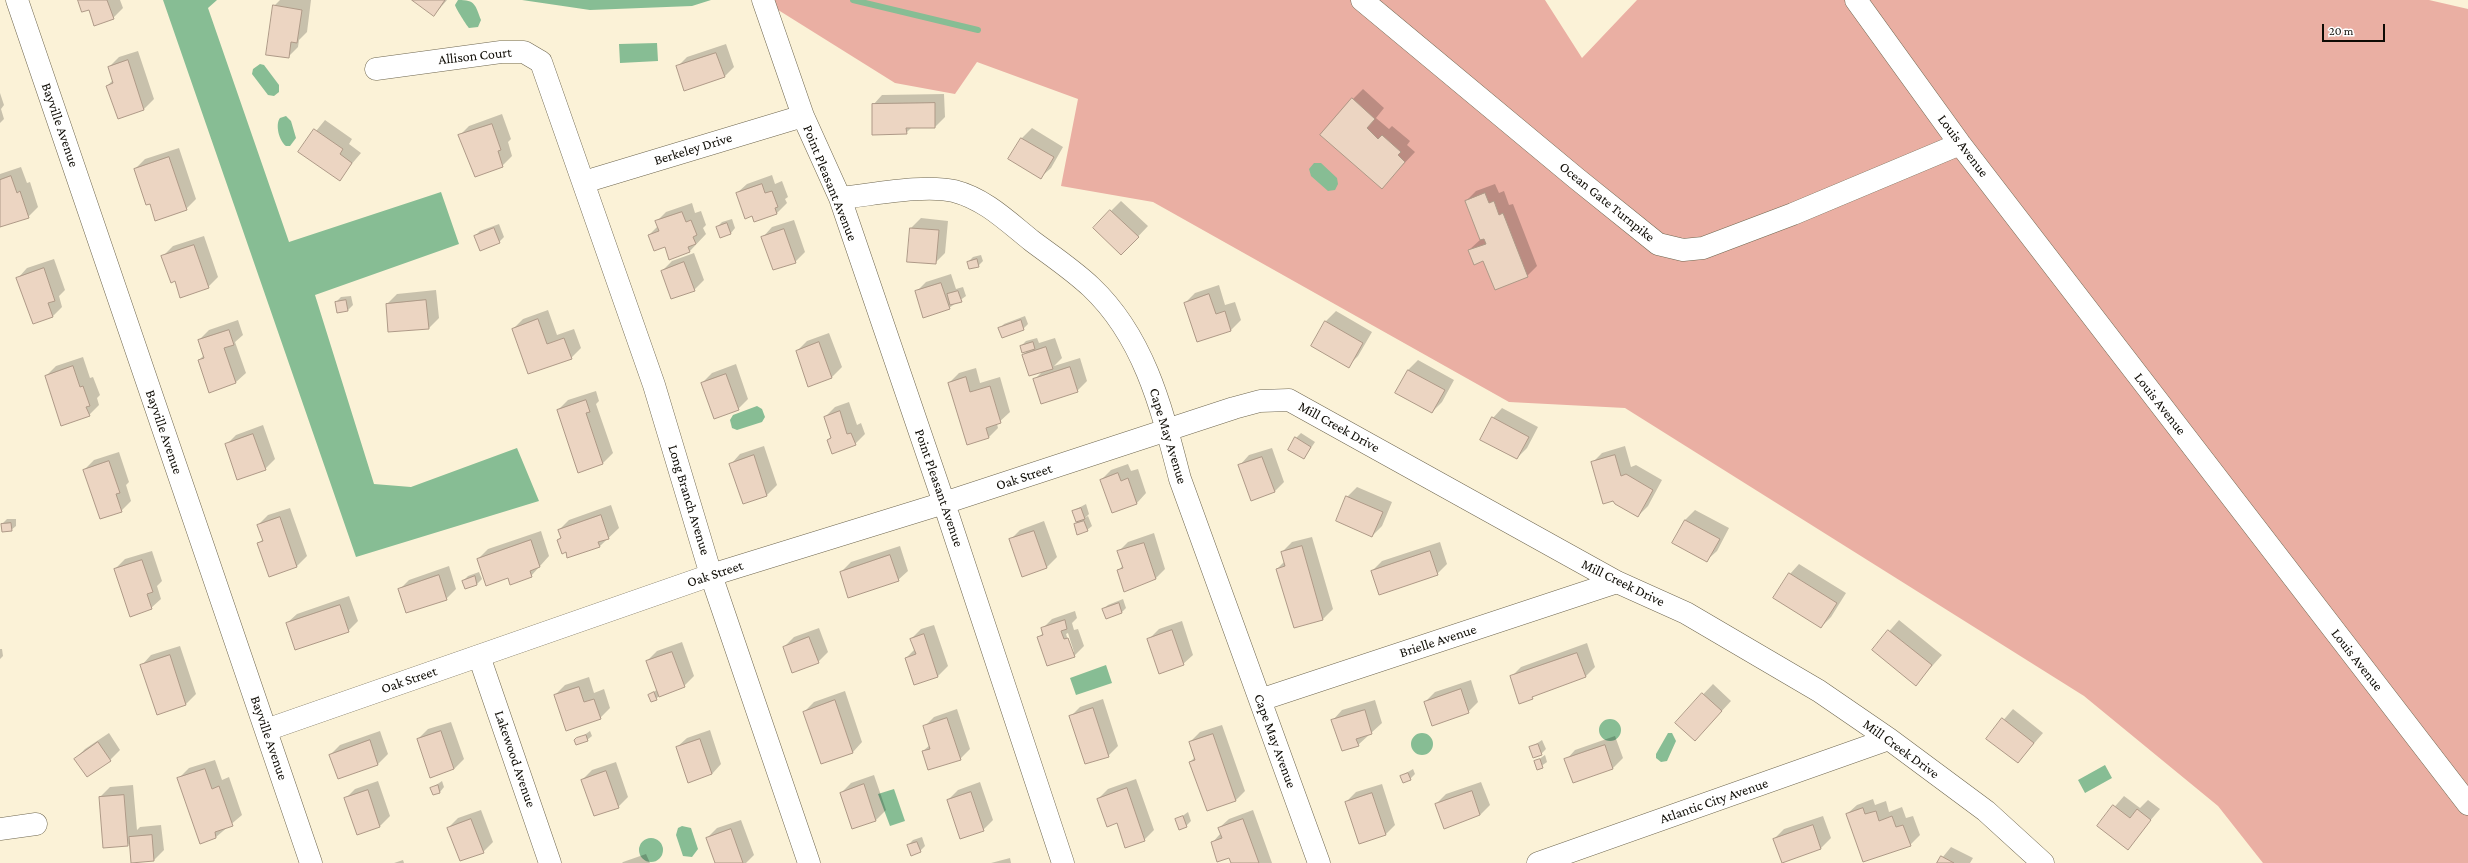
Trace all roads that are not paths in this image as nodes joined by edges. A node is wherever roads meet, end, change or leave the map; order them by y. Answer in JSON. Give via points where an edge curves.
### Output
{"nodes":[{"id":1,"x":17,"y":0,"type":"edge"},
{"id":2,"x":1362,"y":0,"type":"edge"},
{"id":3,"x":1856,"y":0,"type":"edge"},
{"id":4,"x":765,"y":5,"type":"edge"},
{"id":5,"x":376,"y":69,"type":"dead end"},
{"id":6,"x":803,"y":116,"type":"junction"},
{"id":7,"x":1960,"y":144,"type":"junction"},
{"id":8,"x":584,"y":182,"type":"junction"},
{"id":9,"x":840,"y":198,"type":"junction"},
{"id":10,"x":1167,"y":429,"type":"junction"},
{"id":11,"x":944,"y":503,"type":"junction"},
{"id":12,"x":711,"y":574,"type":"junction"},
{"id":13,"x":1616,"y":582,"type":"junction"},
{"id":14,"x":479,"y":656,"type":"junction"},
{"id":15,"x":1260,"y":700,"type":"junction"},
{"id":16,"x":266,"y":730,"type":"junction"},
{"id":17,"x":1889,"y":739,"type":"junction"},
{"id":18,"x":2468,"y":804,"type":"edge"},
{"id":19,"x":36,"y":824,"type":"dead end"},
{"id":20,"x":0,"y":829,"type":"edge"},
{"id":21,"x":311,"y":863,"type":"edge"},
{"id":22,"x":550,"y":863,"type":"edge"},
{"id":23,"x":808,"y":863,"type":"edge"},
{"id":24,"x":1063,"y":863,"type":"edge"},
{"id":25,"x":1319,"y":863,"type":"edge"},
{"id":26,"x":1538,"y":863,"type":"edge"},
{"id":27,"x":2043,"y":863,"type":"edge"}],
"edges":[{"from":1,"to":16,"type":"street","name":"Bayville Avenue"},
{"from":2,"to":7,"type":"street","name":"Ocean Gate Turnpike","via":[[1658,244],[1683,250],[1703,248],[1793,214]]},
{"from":3,"to":7,"type":"street","name":"Louis Avenue"},
{"from":4,"to":6,"type":"street","name":"Point Pleasant Avenue"},
{"from":5,"to":8,"type":"street","name":"Allison Court","via":[[500,52],[524,52],[541,62]]},
{"from":6,"to":8,"type":"street","name":"Berkeley Drive"},
{"from":6,"to":9,"type":"street","name":"Point Pleasant Avenue"},
{"from":7,"to":18,"type":"street","name":"Louis Avenue"},
{"from":8,"to":12,"type":"street","name":"Long Branch Avenue","via":[[654,385]]},
{"from":9,"to":10,"type":"street","name":"Cape May Avenue","via":[[931,189],[953,191],[983,202],[1092,288],[1128,332],[1144,362]]},
{"from":9,"to":11,"type":"street","name":"Point Pleasant Avenue"},
{"from":10,"to":11,"type":"street","name":"Oak Street"},
{"from":10,"to":13,"type":"street","name":"Mill Creek Drive","via":[[1260,401],[1289,400]]},
{"from":10,"to":15,"type":"street","name":"Cape May Avenue","via":[[1180,479]]},
{"from":11,"to":12,"type":"street","name":"Oak Street"},
{"from":11,"to":24,"type":"street","name":"Point Pleasant Avenue"},
{"from":12,"to":14,"type":"street","name":"Oak Street"},
{"from":12,"to":23,"type":"street","name":"Long Branch Avenue"},
{"from":13,"to":15,"type":"street","name":"Brielle Avenue"},
{"from":13,"to":17,"type":"street","name":"Mill Creek Drive","via":[[1686,613],[1819,691]]},
{"from":14,"to":16,"type":"street","name":"Oak Street"},
{"from":14,"to":22,"type":"street","name":"Lakewood Avenue"},
{"from":15,"to":25,"type":"street","name":"Cape May Avenue"},
{"from":16,"to":21,"type":"street","name":"Bayville Avenue"},
{"from":17,"to":26,"type":"street","name":"Atlantic City Avenue"},
{"from":17,"to":27,"type":"street","name":"Mill Creek Drive","via":[[1986,811]]},
{"from":19,"to":20,"type":"street"}]}
